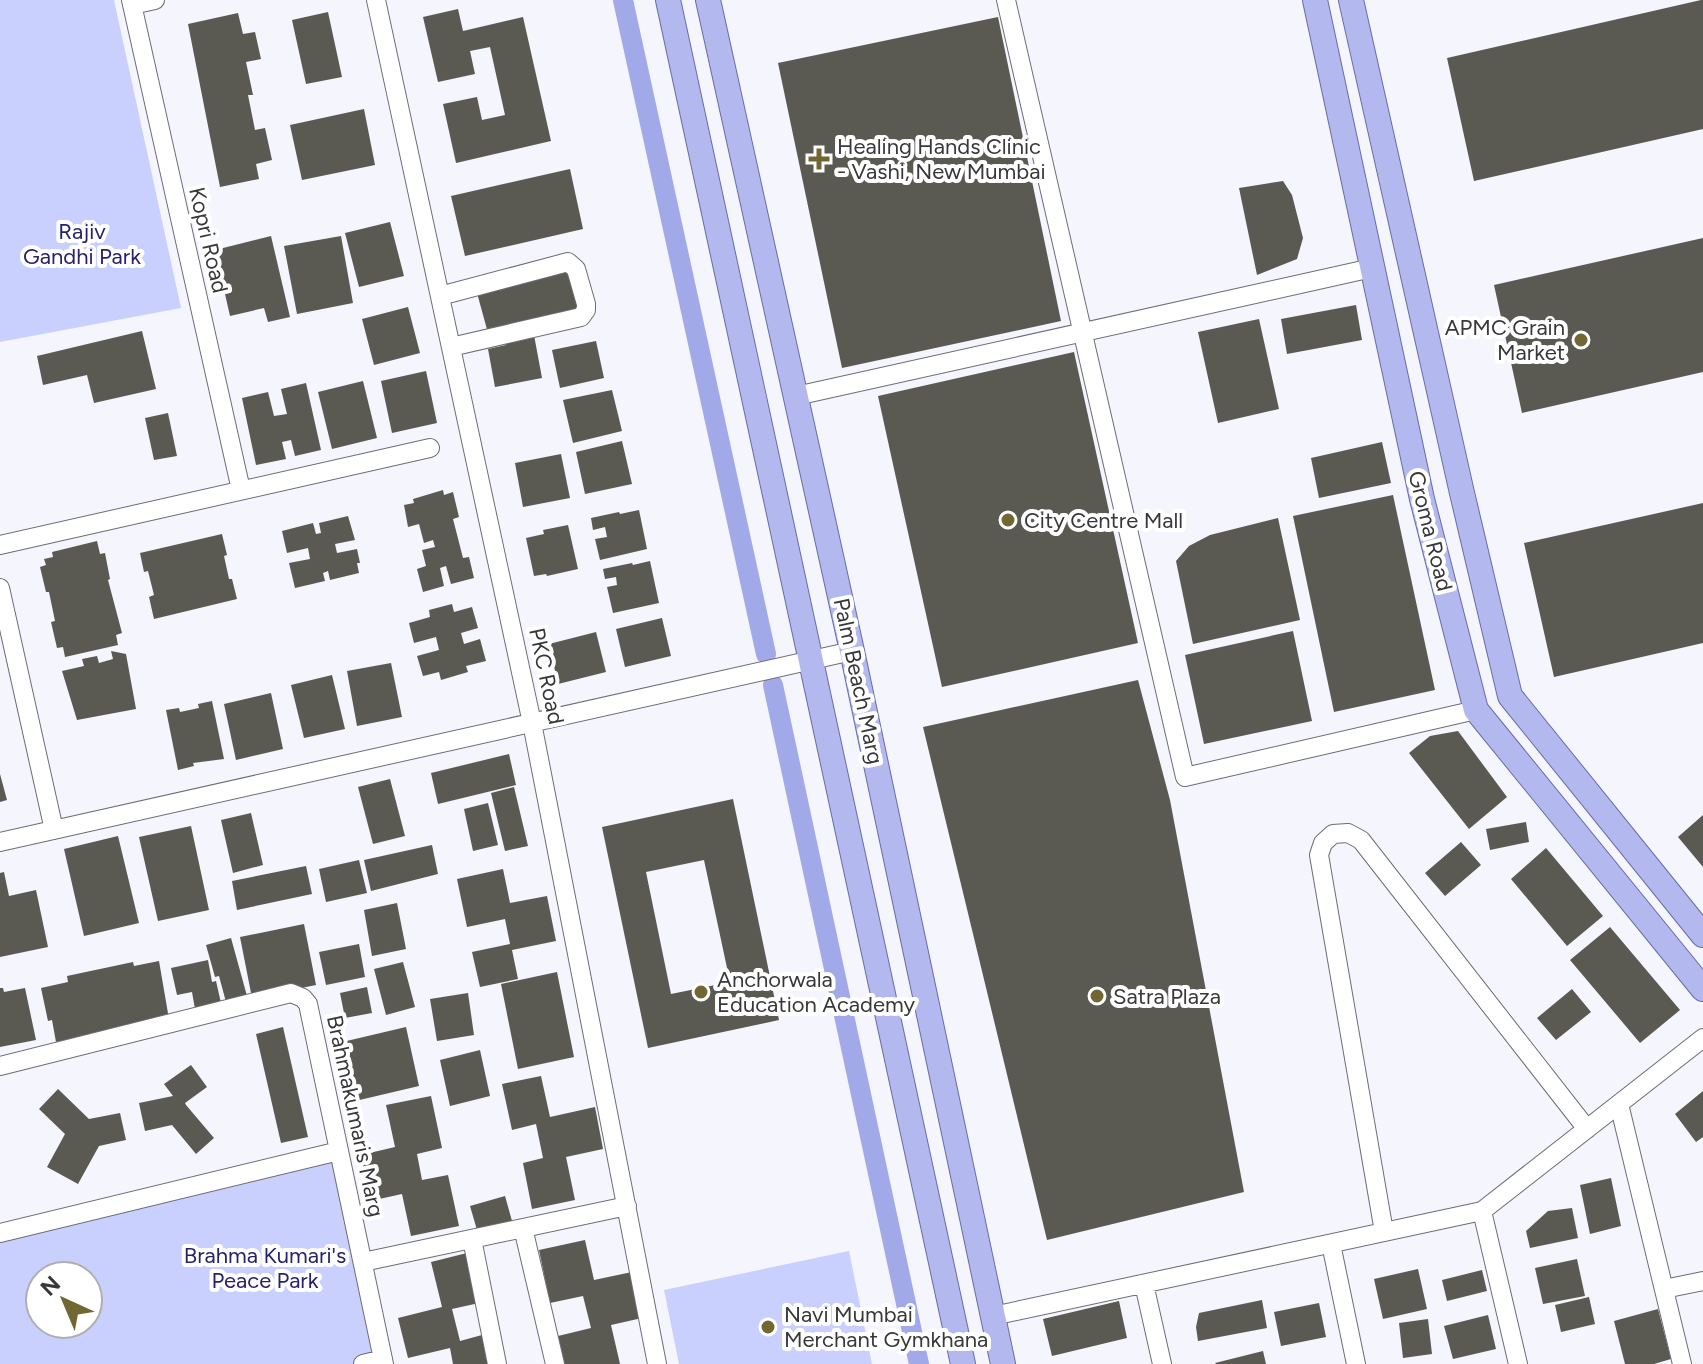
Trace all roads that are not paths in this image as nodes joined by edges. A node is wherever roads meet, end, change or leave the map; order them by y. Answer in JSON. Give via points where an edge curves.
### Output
{"nodes":[{"id":1,"x":155,"y":0,"type":"edge"},
{"id":2,"x":376,"y":0,"type":"edge"},
{"id":3,"x":668,"y":0,"type":"edge"},
{"id":4,"x":708,"y":0,"type":"edge"},
{"id":5,"x":1006,"y":0,"type":"edge"},
{"id":6,"x":1315,"y":0,"type":"edge"},
{"id":7,"x":1351,"y":0,"type":"edge"},
{"id":8,"x":132,"y":3,"type":"edge"},
{"id":9,"x":1372,"y":268,"type":"junction"},
{"id":10,"x":440,"y":296,"type":"junction"},
{"id":11,"x":1081,"y":332,"type":"junction"},
{"id":12,"x":451,"y":347,"type":"junction"},
{"id":13,"x":796,"y":396,"type":"junction"},
{"id":14,"x":430,"y":448,"type":"dead end"},
{"id":15,"x":241,"y":490,"type":"junction"},
{"id":16,"x":1462,"y":493,"type":"junction"},
{"id":17,"x":1422,"y":499,"type":"junction"},
{"id":18,"x":0,"y":545,"type":"edge"},
{"id":19,"x":0,"y":588,"type":"edge"},
{"id":20,"x":852,"y":651,"type":"junction"},
{"id":21,"x":811,"y":660,"type":"junction"},
{"id":22,"x":1476,"y":710,"type":"junction"},
{"id":23,"x":532,"y":723,"type":"junction"},
{"id":24,"x":54,"y":830,"type":"junction"},
{"id":25,"x":0,"y":842,"type":"edge"},
{"id":26,"x":1703,"y":935,"type":"edge"},
{"id":27,"x":1703,"y":989,"type":"edge"},
{"id":28,"x":1703,"y":1038,"type":"edge"},
{"id":29,"x":0,"y":1066,"type":"edge"},
{"id":30,"x":1619,"y":1104,"type":"junction"},
{"id":31,"x":1587,"y":1129,"type":"junction"},
{"id":32,"x":339,"y":1151,"type":"junction"},
{"id":33,"x":627,"y":1206,"type":"junction"},
{"id":34,"x":1482,"y":1211,"type":"junction"},
{"id":35,"x":523,"y":1228,"type":"junction"},
{"id":36,"x":1384,"y":1232,"type":"junction"},
{"id":37,"x":0,"y":1233,"type":"edge"},
{"id":38,"x":472,"y":1239,"type":"junction"},
{"id":39,"x":1331,"y":1244,"type":"junction"},
{"id":40,"x":363,"y":1262,"type":"junction"},
{"id":41,"x":1703,"y":1281,"type":"edge"},
{"id":42,"x":1144,"y":1284,"type":"junction"},
{"id":43,"x":1664,"y":1289,"type":"junction"},
{"id":44,"x":993,"y":1316,"type":"junction"},
{"id":45,"x":384,"y":1362,"type":"edge"},
{"id":46,"x":363,"y":1364,"type":"edge"},
{"id":47,"x":497,"y":1364,"type":"edge"},
{"id":48,"x":555,"y":1364,"type":"edge"},
{"id":49,"x":657,"y":1364,"type":"edge"},
{"id":50,"x":963,"y":1364,"type":"edge"},
{"id":51,"x":1003,"y":1364,"type":"edge"},
{"id":52,"x":1162,"y":1364,"type":"edge"},
{"id":53,"x":1356,"y":1364,"type":"edge"},
{"id":54,"x":1518,"y":1364,"type":"edge"},
{"id":55,"x":1682,"y":1364,"type":"edge"}],
"edges":[{"from":1,"to":8,"type":"street"},
{"from":2,"to":10,"type":"street","name":"PKC Road"},
{"from":3,"to":21,"type":"main road","name":"Palm Beach Marg"},
{"from":4,"to":13,"type":"main road","name":"Palm Beach Marg"},
{"from":5,"to":11,"type":"street"},
{"from":6,"to":9,"type":"main road","name":"Groma Road"},
{"from":7,"to":16,"type":"main road","name":"Groma Road"},
{"from":8,"to":15,"type":"street","name":"Kopri Road"},
{"from":9,"to":11,"type":"street"},
{"from":9,"to":17,"type":"main road","name":"Groma Road"},
{"from":10,"to":12,"type":"street","name":"PKC Road"},
{"from":10,"to":12,"type":"street","via":[[568,262],[576,269],[586,304],[581,317]]},
{"from":11,"to":13,"type":"street"},
{"from":11,"to":22,"type":"street","via":[[1185,777]]},
{"from":12,"to":23,"type":"street","name":"PKC Road"},
{"from":13,"to":20,"type":"main road","name":"Palm Beach Marg"},
{"from":14,"to":15,"type":"street"},
{"from":15,"to":18,"type":"street"},
{"from":16,"to":17,"type":"main road"},
{"from":16,"to":26,"type":"main road","name":"Groma Road","via":[[1510,696]]},
{"from":17,"to":22,"type":"main road","name":"Groma Road"},
{"from":19,"to":24,"type":"street"},
{"from":20,"to":21,"type":"street"},
{"from":20,"to":44,"type":"main road","name":"Palm Beach Marg"},
{"from":21,"to":23,"type":"street"},
{"from":21,"to":50,"type":"main road","name":"Palm Beach Marg"},
{"from":22,"to":27,"type":"main road","name":"Groma Road"},
{"from":23,"to":24,"type":"street"},
{"from":23,"to":33,"type":"street","name":"PKC Road"},
{"from":24,"to":25,"type":"street"},
{"from":28,"to":30,"type":"street"},
{"from":29,"to":32,"type":"street","name":"Brahmakumaris Marg","via":[[298,994],[308,1004]]},
{"from":30,"to":31,"type":"street"},
{"from":30,"to":43,"type":"street"},
{"from":31,"to":34,"type":"street"},
{"from":31,"to":36,"type":"street","via":[[1361,840],[1348,833],[1333,834],[1319,855]]},
{"from":32,"to":37,"type":"street"},
{"from":32,"to":40,"type":"street","name":"Brahmakumaris Marg"},
{"from":33,"to":35,"type":"street"},
{"from":33,"to":49,"type":"street","name":"PKC Road"},
{"from":34,"to":36,"type":"street"},
{"from":34,"to":54,"type":"street"},
{"from":35,"to":38,"type":"street"},
{"from":35,"to":48,"type":"street"},
{"from":36,"to":39,"type":"street"},
{"from":38,"to":40,"type":"street"},
{"from":38,"to":47,"type":"street"},
{"from":39,"to":42,"type":"street"},
{"from":39,"to":53,"type":"street"},
{"from":40,"to":45,"type":"street","name":"Brahmakumaris Marg"},
{"from":41,"to":43,"type":"street"},
{"from":42,"to":44,"type":"street"},
{"from":42,"to":52,"type":"street"},
{"from":43,"to":55,"type":"street"},
{"from":44,"to":51,"type":"main road","name":"Palm Beach Marg"},
{"from":45,"to":46,"type":"street"}]}
